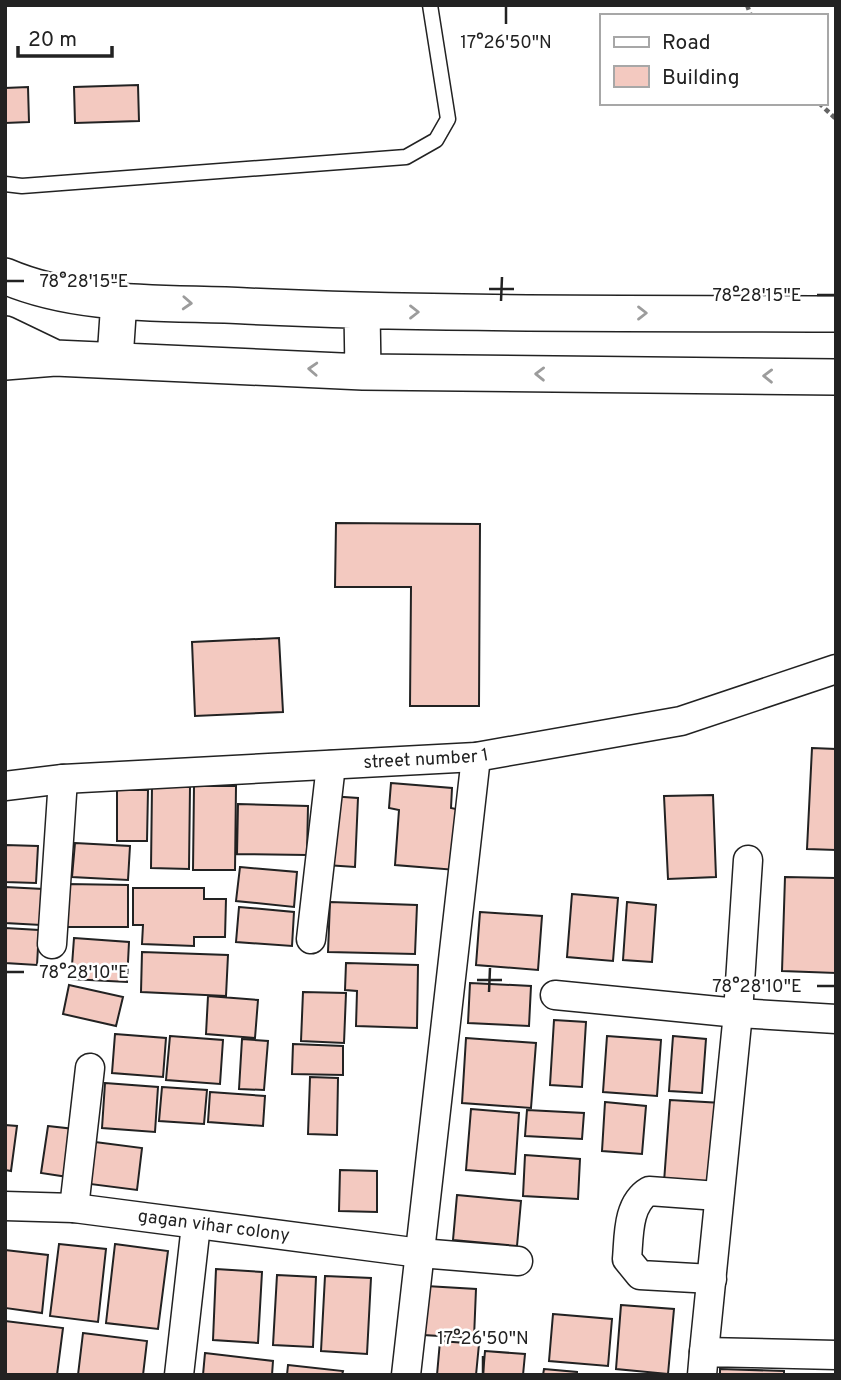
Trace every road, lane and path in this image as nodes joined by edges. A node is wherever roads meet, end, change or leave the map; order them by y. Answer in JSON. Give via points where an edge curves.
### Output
{"nodes":[{"id":1,"x":430,"y":5,"type":"edge"},
{"id":2,"x":820,"y":105,"type":"edge"},
{"id":3,"x":836,"y":120,"type":"edge"},
{"id":4,"x":5,"y":184,"type":"edge"},
{"id":5,"x":5,"y":276,"type":"edge"},
{"id":6,"x":119,"y":300,"type":"junction"},
{"id":7,"x":362,"y":311,"type":"junction"},
{"id":8,"x":836,"y":314,"type":"edge"},
{"id":9,"x":5,"y":334,"type":"edge"},
{"id":10,"x":55,"y":358,"type":"junction"},
{"id":11,"x":115,"y":359,"type":"junction"},
{"id":12,"x":5,"y":362,"type":"edge"},
{"id":13,"x":363,"y":372,"type":"junction"},
{"id":14,"x":836,"y":377,"type":"edge"},
{"id":15,"x":836,"y":669,"type":"edge"},
{"id":16,"x":476,"y":757,"type":"junction"},
{"id":17,"x":331,"y":765,"type":"junction"},
{"id":18,"x":63,"y":779,"type":"junction"},
{"id":19,"x":5,"y":786,"type":"edge"},
{"id":20,"x":748,"y":860,"type":"dead end"},
{"id":21,"x":312,"y":939,"type":"dead end"},
{"id":22,"x":52,"y":944,"type":"dead end"},
{"id":23,"x":555,"y":995,"type":"dead end"},
{"id":24,"x":738,"y":1013,"type":"junction"},
{"id":25,"x":836,"y":1019,"type":"edge"},
{"id":26,"x":90,"y":1068,"type":"dead end"},
{"id":27,"x":718,"y":1196,"type":"junction"},
{"id":28,"x":5,"y":1206,"type":"edge"},
{"id":29,"x":74,"y":1208,"type":"junction"},
{"id":30,"x":196,"y":1225,"type":"junction"},
{"id":31,"x":420,"y":1254,"type":"junction"},
{"id":32,"x":518,"y":1261,"type":"dead end"},
{"id":33,"x":712,"y":1279,"type":"junction"},
{"id":34,"x":836,"y":1355,"type":"edge"},
{"id":35,"x":703,"y":1363,"type":"edge"},
{"id":36,"x":179,"y":1375,"type":"edge"},
{"id":37,"x":406,"y":1375,"type":"edge"}],
"edges":[{"from":1,"to":4,"type":"lane","via":[[448,119],[436,140],[406,157]]},
{"from":2,"to":3,"type":"path"},
{"from":5,"to":6,"type":"street","via":[[66,294]]},
{"from":6,"to":7,"type":"street","one_way":true},
{"from":6,"to":11,"type":"street"},
{"from":7,"to":8,"type":"street","one_way":true},
{"from":7,"to":13,"type":"street"},
{"from":9,"to":10,"type":"street"},
{"from":10,"to":11,"type":"street"},
{"from":10,"to":12,"type":"street"},
{"from":13,"to":11,"type":"street","one_way":true},
{"from":14,"to":13,"type":"street","one_way":true},
{"from":15,"to":16,"type":"street","name":"street number 1","via":[[681,721]]},
{"from":16,"to":17,"type":"street","name":"street number 1"},
{"from":16,"to":31,"type":"street"},
{"from":17,"to":18,"type":"street","name":"street number 1"},
{"from":17,"to":21,"type":"street"},
{"from":18,"to":19,"type":"street","name":"street number 1"},
{"from":18,"to":22,"type":"street"},
{"from":20,"to":24,"type":"street"},
{"from":23,"to":24,"type":"street"},
{"from":24,"to":25,"type":"street"},
{"from":24,"to":27,"type":"street"},
{"from":26,"to":29,"type":"street"},
{"from":27,"to":33,"type":"street"},
{"from":27,"to":33,"type":"street","via":[[649,1191],[640,1196],[631,1220],[627,1259],[639,1275]]},
{"from":28,"to":29,"type":"street","name":"gagan vihar colony"},
{"from":29,"to":30,"type":"street","name":"gagan vihar colony"},
{"from":30,"to":31,"type":"street","name":"gagan vihar colony"},
{"from":30,"to":36,"type":"street"},
{"from":31,"to":32,"type":"street","name":"gagan vihar colony"},
{"from":31,"to":37,"type":"street"},
{"from":33,"to":35,"type":"street"},
{"from":34,"to":35,"type":"street"}]}
